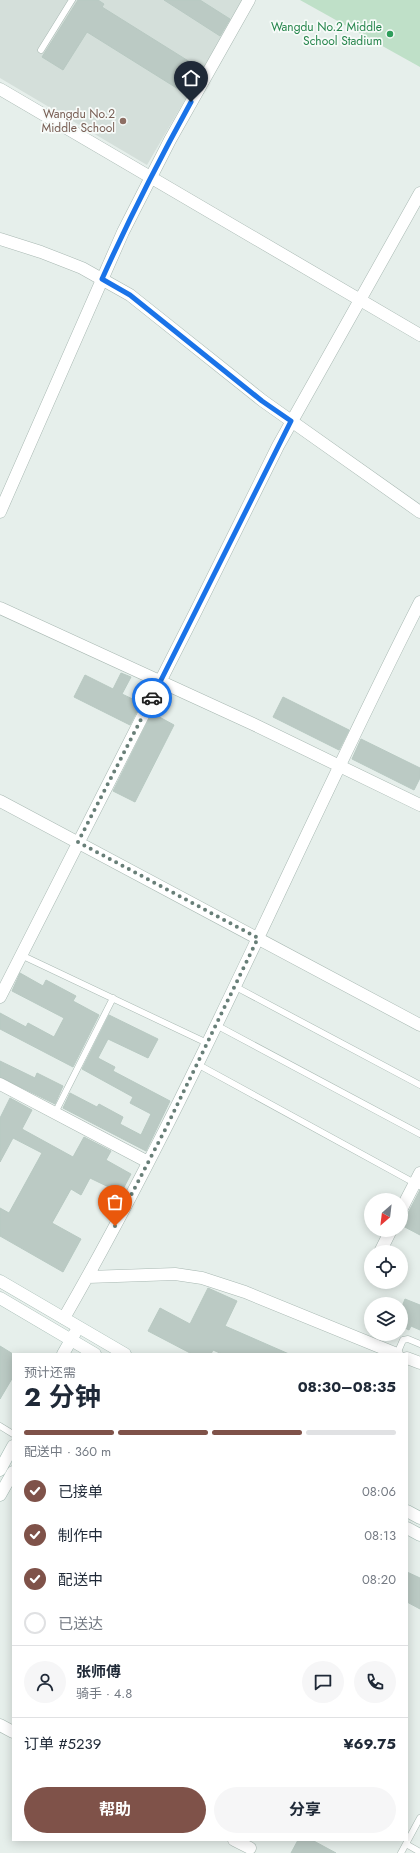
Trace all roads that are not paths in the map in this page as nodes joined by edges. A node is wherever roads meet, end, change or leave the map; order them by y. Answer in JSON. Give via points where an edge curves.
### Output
{"nodes":[{"id":1,"x":72,"y":0,"type":"edge"},
{"id":2,"x":249,"y":0,"type":"edge"},
{"id":3,"x":41,"y":50,"type":"dead end"},
{"id":4,"x":0,"y":89,"type":"edge"},
{"id":5,"x":150,"y":178,"type":"junction"},
{"id":6,"x":420,"y":193,"type":"edge"},
{"id":7,"x":0,"y":239,"type":"edge"},
{"id":8,"x":102,"y":279,"type":"junction"},
{"id":9,"x":360,"y":300,"type":"junction"},
{"id":10,"x":420,"y":335,"type":"edge"},
{"id":11,"x":291,"y":421,"type":"junction"},
{"id":12,"x":0,"y":512,"type":"edge"},
{"id":13,"x":420,"y":512,"type":"edge"},
{"id":14,"x":420,"y":602,"type":"edge"},
{"id":15,"x":0,"y":608,"type":"edge"},
{"id":16,"x":160,"y":681,"type":"junction"},
{"id":17,"x":340,"y":766,"type":"junction"},
{"id":18,"x":0,"y":801,"type":"edge"},
{"id":19,"x":420,"y":805,"type":"edge"},
{"id":20,"x":78,"y":842,"type":"junction"},
{"id":21,"x":258,"y":938,"type":"junction"},
{"id":22,"x":21,"y":955,"type":"junction"},
{"id":23,"x":234,"y":986,"type":"junction"},
{"id":24,"x":0,"y":997,"type":"edge"},
{"id":25,"x":113,"y":998,"type":"junction"},
{"id":26,"x":216,"y":1025,"type":"junction"},
{"id":27,"x":420,"y":1025,"type":"edge"},
{"id":28,"x":207,"y":1043,"type":"junction"},
{"id":29,"x":197,"y":1064,"type":"junction"},
{"id":30,"x":0,"y":1084,"type":"edge"},
{"id":31,"x":420,"y":1085,"type":"edge"},
{"id":32,"x":55,"y":1112,"type":"junction"},
{"id":33,"x":420,"y":1134,"type":"edge"},
{"id":34,"x":148,"y":1162,"type":"junction"},
{"id":35,"x":418,"y":1181,"type":"edge"},
{"id":36,"x":408,"y":1198,"type":"edge"},
{"id":37,"x":88,"y":1277,"type":"junction"},
{"id":38,"x":0,"y":1281,"type":"edge"},
{"id":39,"x":0,"y":1298,"type":"edge"},
{"id":40,"x":64,"y":1318,"type":"junction"},
{"id":41,"x":78,"y":1326,"type":"junction"},
{"id":42,"x":89,"y":1333,"type":"junction"},
{"id":43,"x":71,"y":1340,"type":"junction"},
{"id":44,"x":420,"y":1344,"type":"edge"},
{"id":45,"x":367,"y":1348,"type":"edge"},
{"id":46,"x":79,"y":1350,"type":"edge"},
{"id":47,"x":64,"y":1353,"type":"edge"},
{"id":48,"x":91,"y":1353,"type":"edge"},
{"id":49,"x":123,"y":1353,"type":"edge"},
{"id":50,"x":392,"y":1353,"type":"edge"},
{"id":51,"x":397,"y":1353,"type":"edge"},
{"id":52,"x":408,"y":1358,"type":"edge"},
{"id":53,"x":420,"y":1363,"type":"edge"},
{"id":54,"x":0,"y":1426,"type":"edge"},
{"id":55,"x":12,"y":1433,"type":"edge"},
{"id":56,"x":12,"y":1448,"type":"edge"},
{"id":57,"x":0,"y":1470,"type":"edge"},
{"id":58,"x":12,"y":1474,"type":"edge"},
{"id":59,"x":0,"y":1496,"type":"edge"},
{"id":60,"x":408,"y":1512,"type":"edge"},
{"id":61,"x":420,"y":1518,"type":"edge"},
{"id":62,"x":408,"y":1529,"type":"edge"},
{"id":63,"x":420,"y":1535,"type":"edge"},
{"id":64,"x":0,"y":1725,"type":"edge"},
{"id":65,"x":12,"y":1731,"type":"edge"},
{"id":66,"x":420,"y":1818,"type":"edge"},
{"id":67,"x":408,"y":1840,"type":"edge"},
{"id":68,"x":236,"y":1841,"type":"edge"},
{"id":69,"x":408,"y":1841,"type":"edge"},
{"id":70,"x":406,"y":1844,"type":"junction"},
{"id":71,"x":250,"y":1848,"type":"dead end"},
{"id":72,"x":420,"y":1852,"type":"edge"},
{"id":73,"x":401,"y":1853,"type":"edge"}],
"edges":[{"from":1,"to":3,"type":"lane"},
{"from":2,"to":5,"type":"street"},
{"from":4,"to":5,"type":"street"},
{"from":5,"to":8,"type":"street"},
{"from":5,"to":9,"type":"street"},
{"from":6,"to":9,"type":"street"},
{"from":7,"to":8,"type":"street","via":[[82,268]]},
{"from":8,"to":11,"type":"street","via":[[130,295],[262,401]]},
{"from":8,"to":12,"type":"street"},
{"from":9,"to":10,"type":"street"},
{"from":9,"to":11,"type":"street"},
{"from":11,"to":13,"type":"street"},
{"from":11,"to":16,"type":"street"},
{"from":14,"to":17,"type":"street"},
{"from":15,"to":16,"type":"street"},
{"from":16,"to":17,"type":"street"},
{"from":16,"to":20,"type":"street"},
{"from":17,"to":19,"type":"street"},
{"from":17,"to":21,"type":"street"},
{"from":18,"to":20,"type":"street"},
{"from":20,"to":21,"type":"street"},
{"from":20,"to":22,"type":"street"},
{"from":21,"to":23,"type":"street"},
{"from":21,"to":27,"type":"street"},
{"from":22,"to":24,"type":"street"},
{"from":22,"to":25,"type":"lane"},
{"from":23,"to":26,"type":"street"},
{"from":23,"to":31,"type":"lane"},
{"from":25,"to":28,"type":"lane"},
{"from":25,"to":32,"type":"lane"},
{"from":26,"to":28,"type":"street"},
{"from":26,"to":33,"type":"lane"},
{"from":28,"to":29,"type":"street"},
{"from":29,"to":34,"type":"street"},
{"from":29,"to":35,"type":"lane"},
{"from":30,"to":32,"type":"street"},
{"from":32,"to":34,"type":"street"},
{"from":34,"to":37,"type":"street"},
{"from":35,"to":36,"type":"street"},
{"from":37,"to":40,"type":"street"},
{"from":37,"to":45,"type":"street","via":[[175,1274],[202,1278],[245,1292]]},
{"from":38,"to":40,"type":"street"},
{"from":39,"to":43,"type":"street"},
{"from":40,"to":41,"type":"street"},
{"from":41,"to":42,"type":"street"},
{"from":41,"to":43,"type":"street"},
{"from":42,"to":46,"type":"street"},
{"from":42,"to":49,"type":"street"},
{"from":43,"to":46,"type":"street"},
{"from":43,"to":47,"type":"street"},
{"from":44,"to":51,"type":"lane","via":[[408,1339],[403,1340]]},
{"from":45,"to":50,"type":"street"},
{"from":46,"to":48,"type":"street"},
{"from":52,"to":53,"type":"street"},
{"from":54,"to":55,"type":"lane"},
{"from":56,"to":57,"type":"street"},
{"from":58,"to":59,"type":"street"},
{"from":60,"to":61,"type":"street"},
{"from":62,"to":63,"type":"street"},
{"from":64,"to":65,"type":"street"},
{"from":66,"to":67,"type":"lane"},
{"from":68,"to":71,"type":"street"},
{"from":69,"to":70,"type":"lane"},
{"from":70,"to":72,"type":"lane"},
{"from":70,"to":73,"type":"lane"}]}
